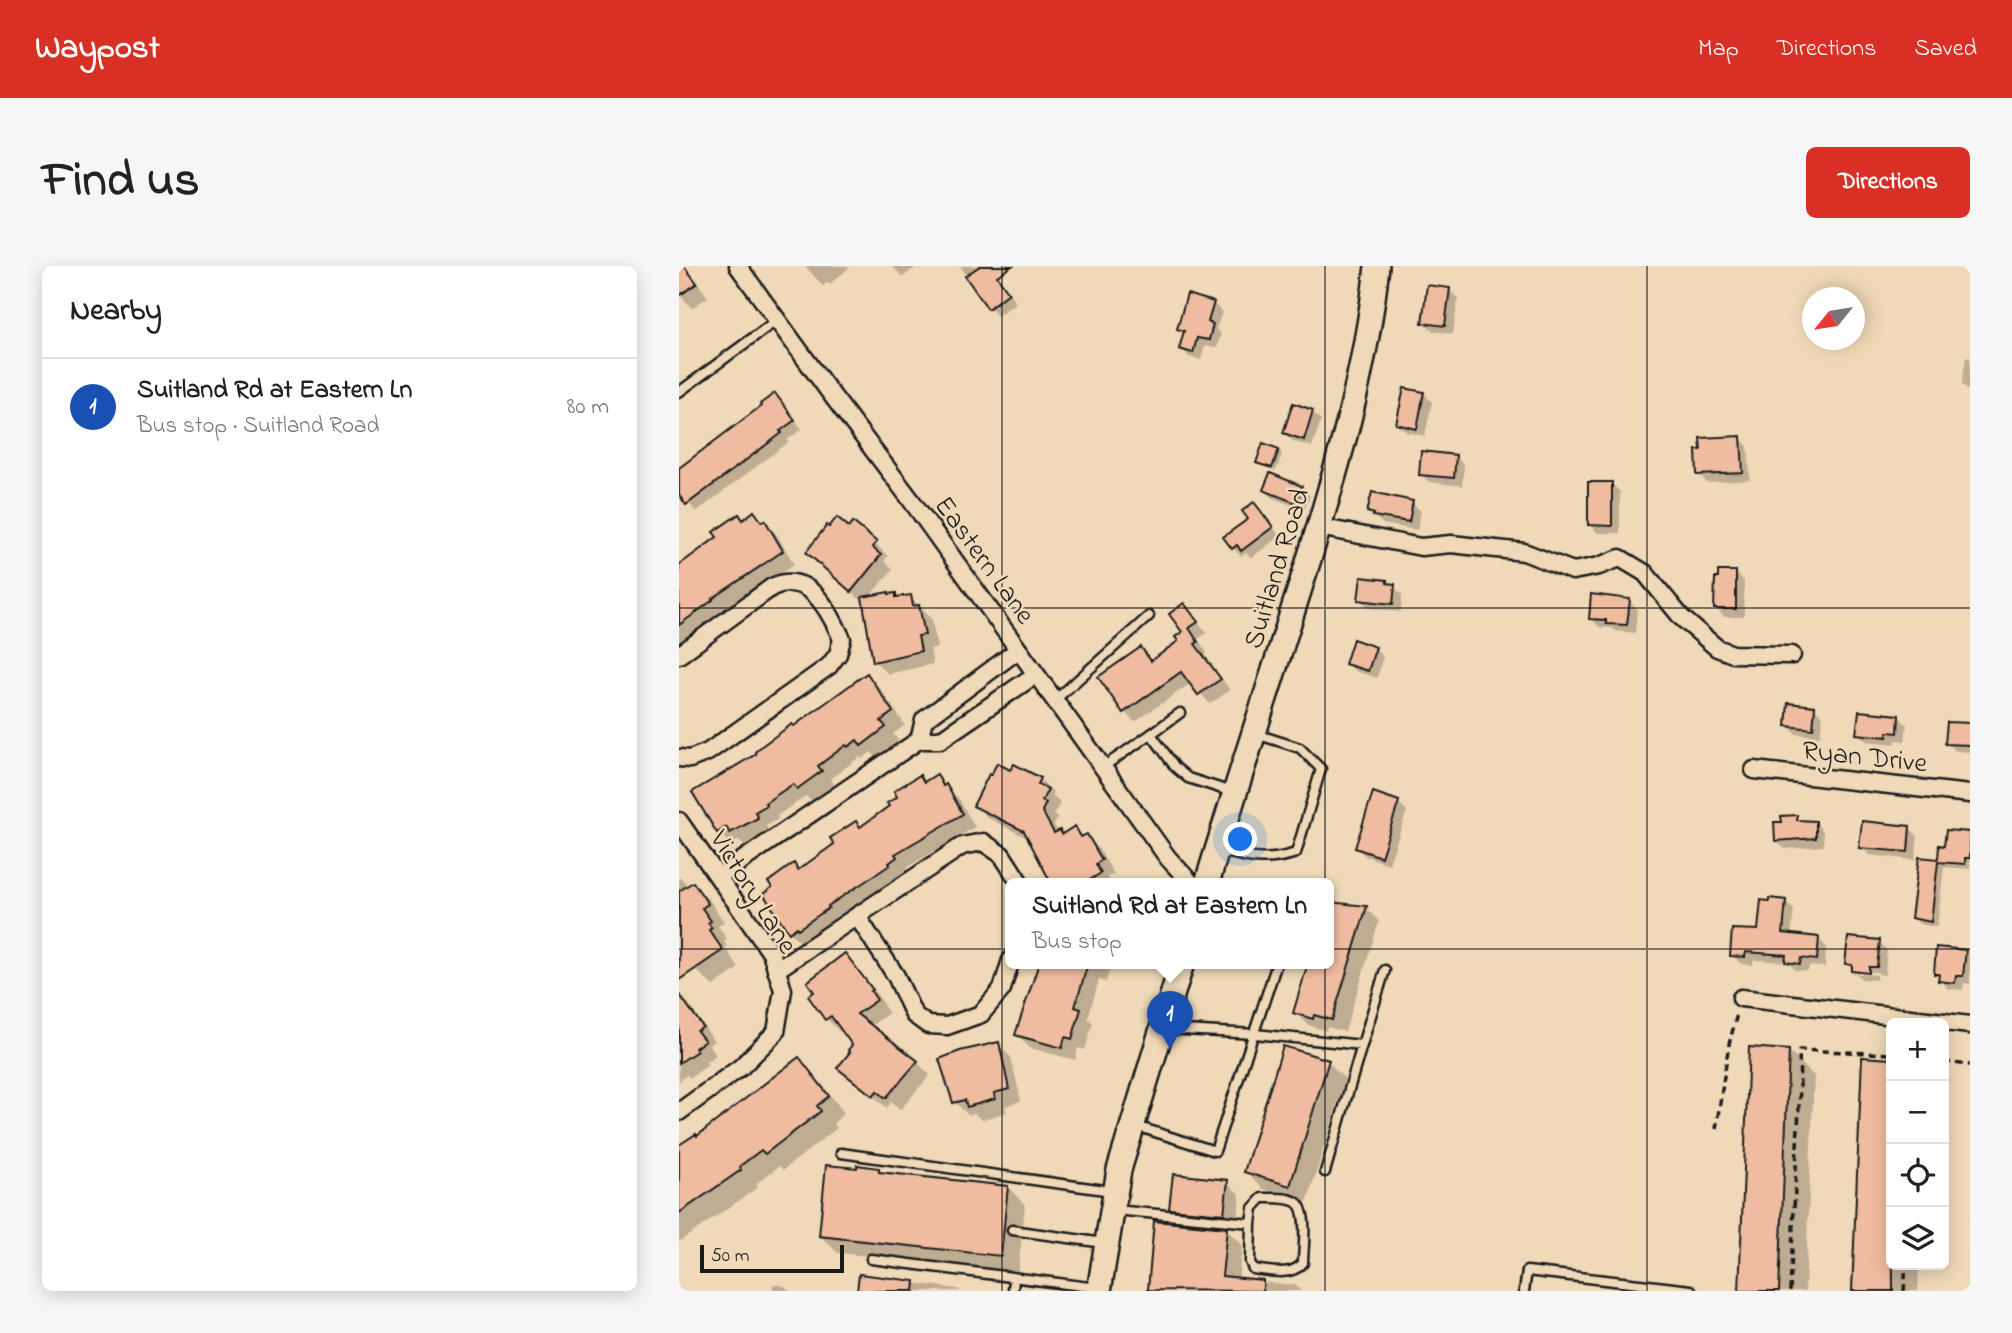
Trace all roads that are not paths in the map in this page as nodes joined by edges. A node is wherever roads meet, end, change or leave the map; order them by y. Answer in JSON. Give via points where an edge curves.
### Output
{"nodes":[{"id":1,"x":738,"y":266,"type":"edge"},
{"id":2,"x":1377,"y":266,"type":"edge"},
{"id":3,"x":777,"y":320,"type":"junction"},
{"id":4,"x":679,"y":392,"type":"edge"},
{"id":5,"x":1319,"y":527,"type":"junction"},
{"id":6,"x":1149,"y":616,"type":"dead end"},
{"id":7,"x":1018,"y":650,"type":"junction"},
{"id":8,"x":679,"y":655,"type":"edge"},
{"id":9,"x":1791,"y":655,"type":"dead end"},
{"id":10,"x":1035,"y":675,"type":"junction"},
{"id":11,"x":1054,"y":701,"type":"junction"},
{"id":12,"x":1180,"y":713,"type":"dead end"},
{"id":13,"x":1254,"y":733,"type":"junction"},
{"id":14,"x":1151,"y":734,"type":"junction"},
{"id":15,"x":919,"y":740,"type":"junction"},
{"id":16,"x":679,"y":758,"type":"edge"},
{"id":17,"x":1103,"y":767,"type":"junction"},
{"id":18,"x":1753,"y":770,"type":"dead end"},
{"id":19,"x":1234,"y":793,"type":"junction"},
{"id":20,"x":1970,"y":794,"type":"edge"},
{"id":21,"x":679,"y":821,"type":"edge"},
{"id":22,"x":1217,"y":850,"type":"junction"},
{"id":23,"x":719,"y":876,"type":"junction"},
{"id":24,"x":1017,"y":878,"type":"edge"},
{"id":25,"x":1186,"y":878,"type":"edge"},
{"id":26,"x":1208,"y":878,"type":"edge"},
{"id":27,"x":857,"y":916,"type":"junction"},
{"id":28,"x":1008,"y":969,"type":"edge"},
{"id":29,"x":1180,"y":969,"type":"edge"},
{"id":30,"x":1275,"y":969,"type":"edge"},
{"id":31,"x":776,"y":970,"type":"junction"},
{"id":32,"x":1385,"y":970,"type":"dead end"},
{"id":33,"x":1741,"y":998,"type":"road end"},
{"id":34,"x":1970,"y":1025,"type":"edge"},
{"id":35,"x":1162,"y":1029,"type":"junction"},
{"id":36,"x":1255,"y":1034,"type":"junction"},
{"id":37,"x":1362,"y":1045,"type":"junction"},
{"id":38,"x":679,"y":1112,"type":"edge"},
{"id":39,"x":1132,"y":1125,"type":"junction"},
{"id":40,"x":841,"y":1153,"type":"dead end"},
{"id":41,"x":1325,"y":1172,"type":"dead end"},
{"id":42,"x":1114,"y":1201,"type":"junction"},
{"id":43,"x":1251,"y":1223,"type":"junction"},
{"id":44,"x":1012,"y":1230,"type":"dead end"},
{"id":45,"x":1107,"y":1244,"type":"junction"},
{"id":46,"x":871,"y":1259,"type":"dead end"},
{"id":47,"x":1014,"y":1278,"type":"junction"},
{"id":48,"x":1099,"y":1290,"type":"edge"},
{"id":49,"x":1692,"y":1290,"type":"edge"},
{"id":50,"x":1013,"y":1291,"type":"edge"},
{"id":51,"x":1524,"y":1291,"type":"edge"}],
"edges":[{"from":1,"to":3,"type":"street","name":"Eastern Lane"},
{"from":2,"to":5,"type":"main road","name":"Suitland Road","via":[[1363,369]]},
{"from":3,"to":4,"type":"lane"},
{"from":3,"to":7,"type":"street","name":"Eastern Lane"},
{"from":5,"to":9,"type":"street","via":[[1421,547],[1451,544],[1524,552],[1573,571],[1620,558],[1645,573],[1682,618],[1717,648],[1733,654]]},
{"from":5,"to":13,"type":"main road","name":"Suitland Road"},
{"from":6,"to":11,"type":"lane"},
{"from":7,"to":10,"type":"street","name":"Eastern Lane"},
{"from":7,"to":15,"type":"street","via":[[924,720]]},
{"from":8,"to":16,"type":"street","via":[[783,582],[807,587],[842,639],[829,666],[708,752]]},
{"from":10,"to":11,"type":"street","name":"Eastern Lane"},
{"from":10,"to":15,"type":"street","via":[[940,740]]},
{"from":11,"to":17,"type":"street","name":"Eastern Lane"},
{"from":12,"to":14,"type":"lane"},
{"from":13,"to":19,"type":"main road","name":"Suitland Road"},
{"from":13,"to":22,"type":"lane","via":[[1300,748],[1321,769],[1296,853],[1276,860]]},
{"from":14,"to":17,"type":"lane"},
{"from":14,"to":19,"type":"lane","via":[[1188,778]]},
{"from":15,"to":23,"type":"street"},
{"from":17,"to":25,"type":"street","name":"Eastern Lane"},
{"from":18,"to":20,"type":"street","name":"Ryan Drive"},
{"from":19,"to":22,"type":"main road","name":"Suitland Road"},
{"from":21,"to":23,"type":"street","name":"Victory Lane"},
{"from":22,"to":26,"type":"main road","name":"Suitland Road"},
{"from":23,"to":31,"type":"street","name":"Victory Lane","via":[[771,953]]},
{"from":24,"to":27,"type":"street","via":[[1002,855],[983,842],[962,846]]},
{"from":27,"to":28,"type":"street","via":[[896,976],[914,1016],[928,1025],[947,1026],[981,1014],[1002,989]]},
{"from":27,"to":31,"type":"street"},
{"from":29,"to":35,"type":"main road"},
{"from":30,"to":36,"type":"lane"},
{"from":31,"to":38,"type":"street","name":"Victory Lane","via":[[783,990],[776,1031],[741,1067]]},
{"from":32,"to":37,"type":"lane"},
{"from":33,"to":34,"type":"street"},
{"from":35,"to":36,"type":"lane"},
{"from":35,"to":39,"type":"main road"},
{"from":36,"to":37,"type":"lane"},
{"from":36,"to":39,"type":"lane","via":[[1215,1151]]},
{"from":37,"to":41,"type":"lane"},
{"from":39,"to":42,"type":"main road"},
{"from":40,"to":42,"type":"lane"},
{"from":42,"to":43,"type":"lane"},
{"from":42,"to":45,"type":"main road"},
{"from":43,"to":43,"type":"lane","via":[[1253,1208],[1262,1198],[1298,1203],[1304,1210],[1303,1263],[1289,1272],[1253,1269]]},
{"from":44,"to":45,"type":"lane"},
{"from":45,"to":48,"type":"main road"},
{"from":46,"to":47,"type":"lane"},
{"from":47,"to":48,"type":"lane"},
{"from":47,"to":50,"type":"lane"},
{"from":49,"to":51,"type":"lane","via":[[1527,1271]]}]}
